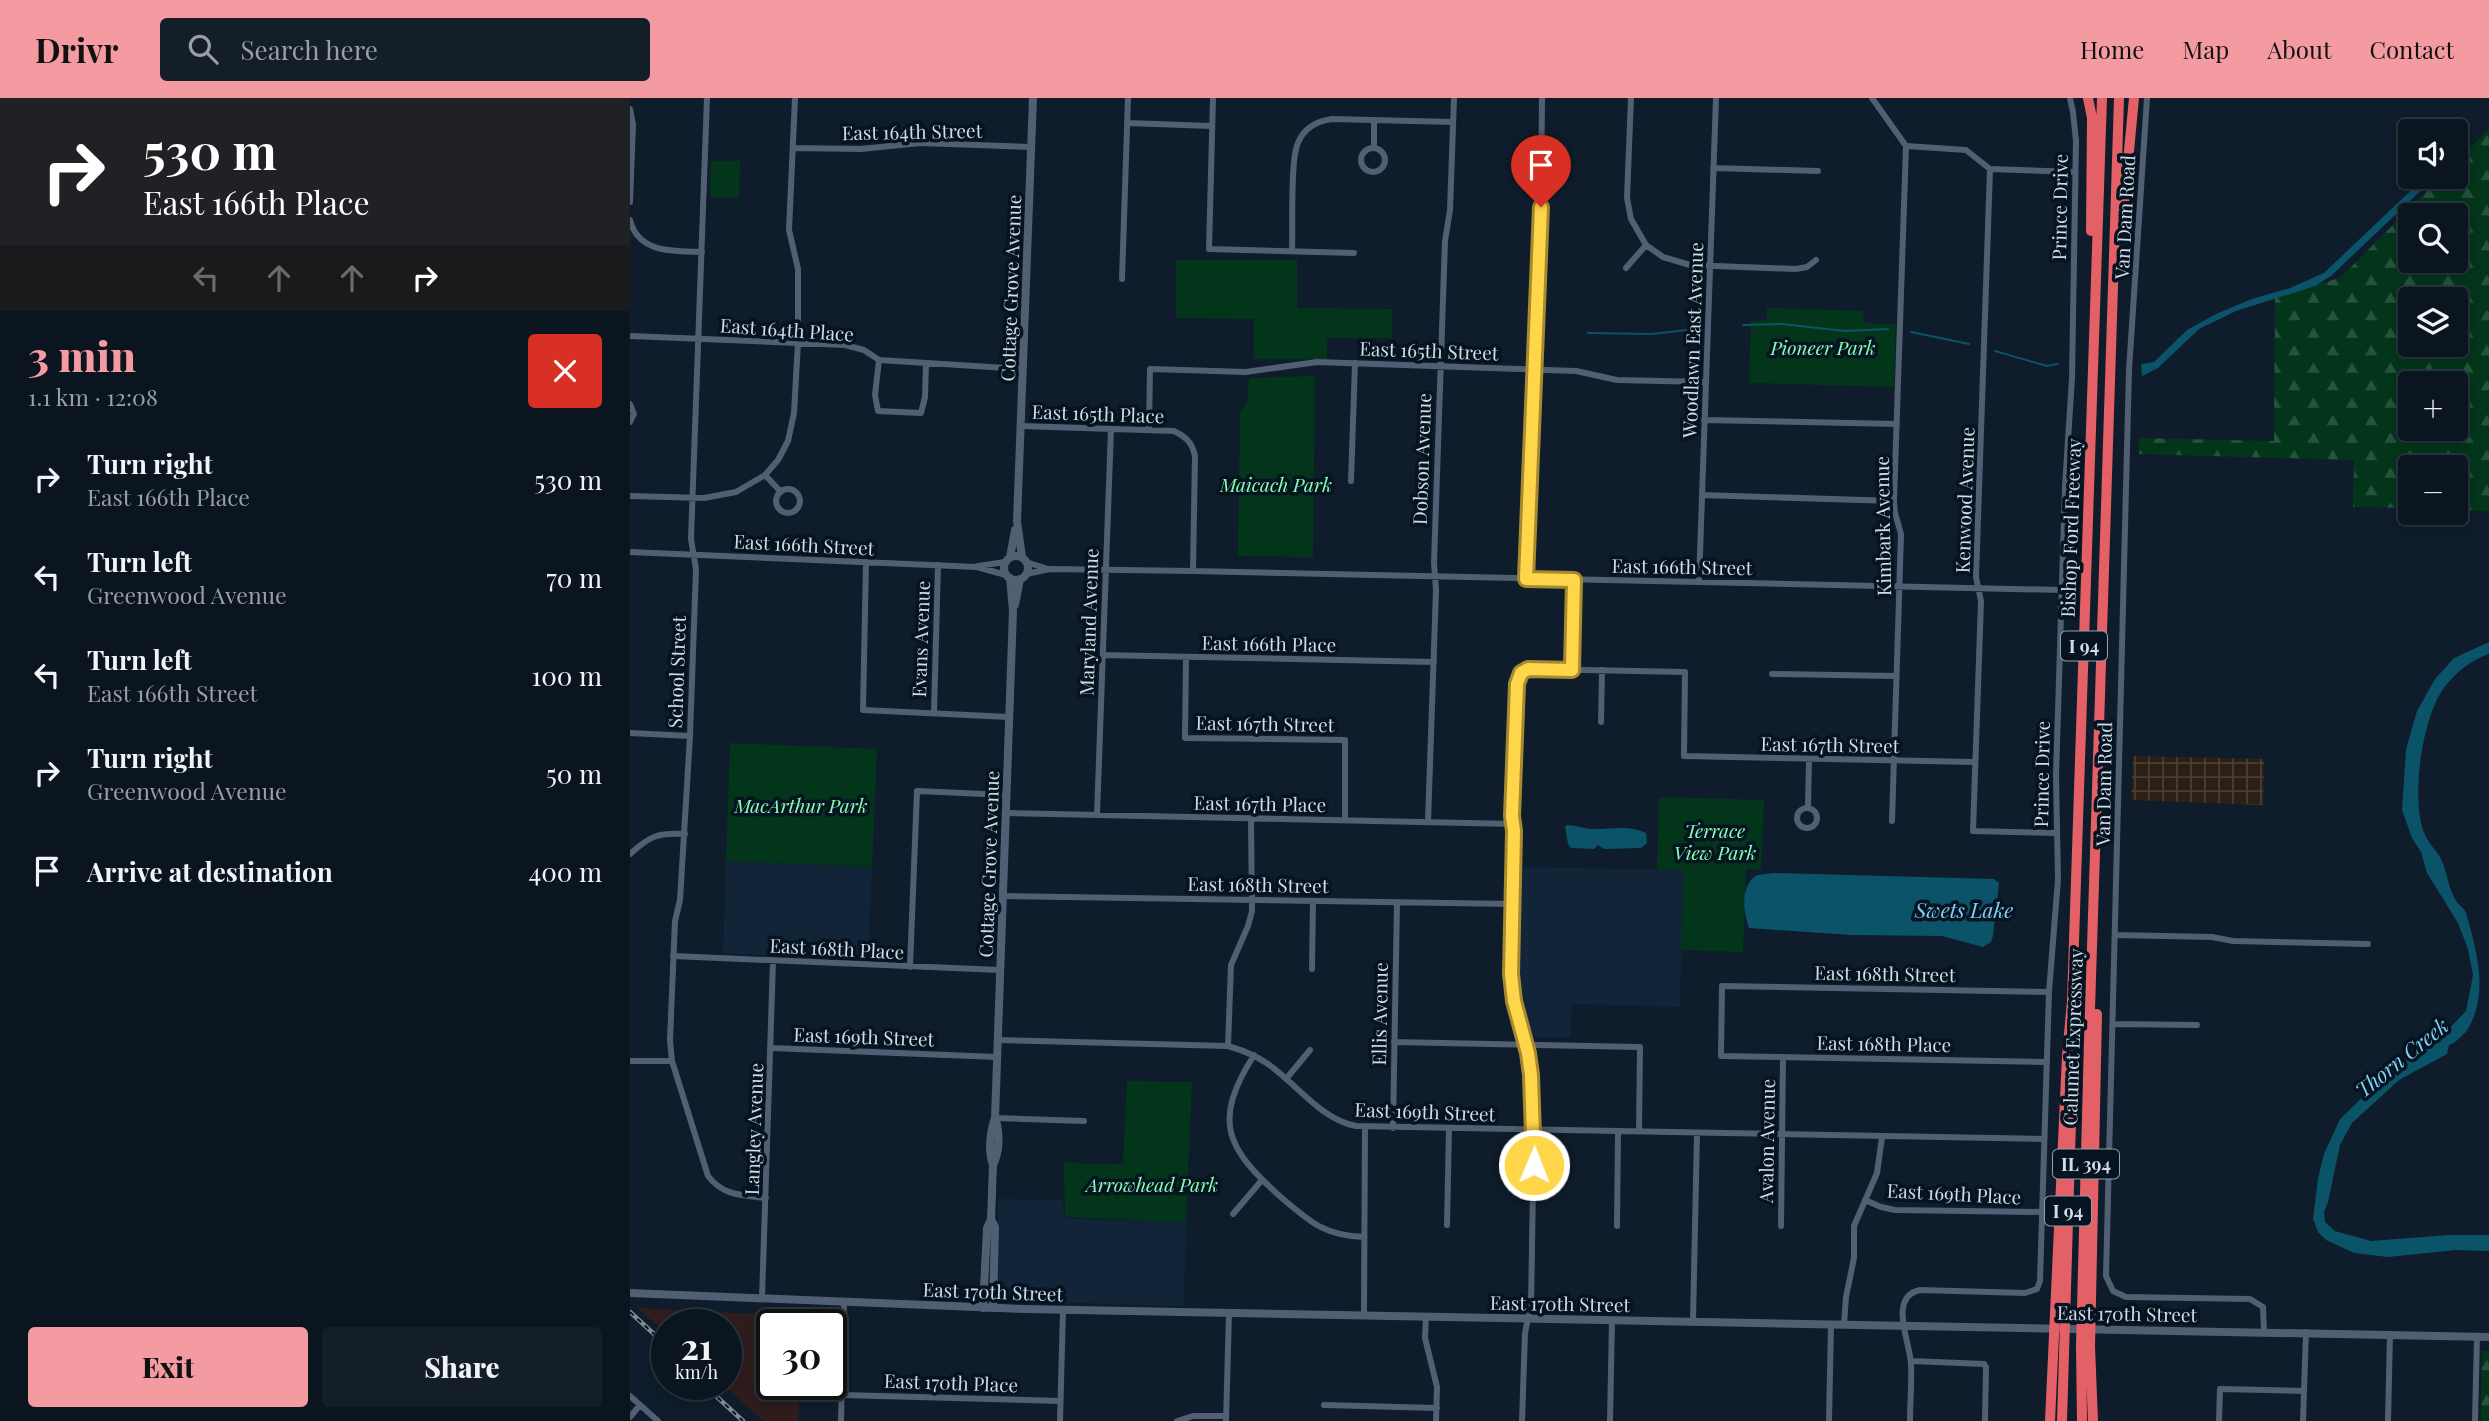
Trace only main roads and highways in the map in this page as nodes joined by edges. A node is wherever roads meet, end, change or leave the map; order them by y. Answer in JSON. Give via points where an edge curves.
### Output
{"nodes":[{"id":1,"x":2088,"y":98,"type":"edge"},
{"id":2,"x":2102,"y":98,"type":"edge"},
{"id":3,"x":2119,"y":98,"type":"edge"},
{"id":4,"x":2134,"y":98,"type":"edge"},
{"id":5,"x":2095,"y":290,"type":"junction"},
{"id":6,"x":2112,"y":325,"type":"junction"},
{"id":7,"x":2094,"y":907,"type":"junction"},
{"id":8,"x":2072,"y":1001,"type":"junction"},
{"id":9,"x":2050,"y":1421,"type":"edge"},
{"id":10,"x":2062,"y":1421,"type":"edge"},
{"id":11,"x":2082,"y":1421,"type":"edge"},
{"id":12,"x":2093,"y":1421,"type":"edge"}],
"edges":[{"from":1,"to":5,"type":"highway"},
{"from":2,"to":5,"type":"highway","name":"Bishop Ford Freeway","number":"I 94"},
{"from":3,"to":6,"type":"highway","name":"Bishop Ford Freeway","number":"I 94"},
{"from":4,"to":6,"type":"highway","via":[[2120,279]]},
{"from":5,"to":8,"type":"highway","name":"Bishop Ford Freeway","number":"I 94"},
{"from":6,"to":7,"type":"highway","name":"Bishop Ford Freeway","number":"I 94"},
{"from":7,"to":11,"type":"highway","name":"Calumet Expressway","number":"IL 394"},
{"from":7,"to":12,"type":"highway","number":"I 94","via":[[2098,943],[2090,1347]]},
{"from":8,"to":9,"type":"highway","number":"IL 394"},
{"from":8,"to":10,"type":"highway","number":"I 94"}]}
